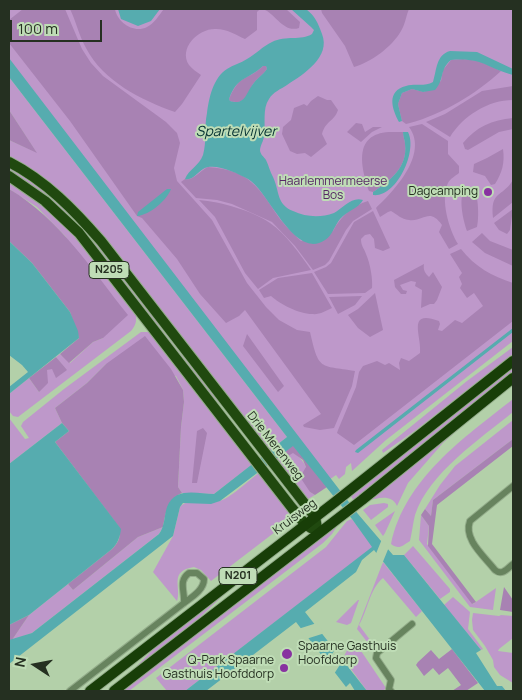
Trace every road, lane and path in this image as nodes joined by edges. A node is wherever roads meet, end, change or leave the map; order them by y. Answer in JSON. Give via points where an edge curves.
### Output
{"nodes":[{"id":1,"x":9,"y":162,"type":"edge"},
{"id":2,"x":9,"y":176,"type":"edge"},
{"id":3,"x":513,"y":360,"type":"edge"},
{"id":4,"x":513,"y":378,"type":"edge"},
{"id":5,"x":513,"y":486,"type":"edge"},
{"id":6,"x":315,"y":517,"type":"junction"},
{"id":7,"x":305,"y":524,"type":"junction"},
{"id":8,"x":318,"y":533,"type":"junction"},
{"id":9,"x":513,"y":564,"type":"edge"},
{"id":10,"x":184,"y":603,"type":"junction"},
{"id":11,"x":412,"y":624,"type":"dead end"},
{"id":12,"x":70,"y":691,"type":"edge"},
{"id":13,"x":90,"y":691,"type":"edge"},
{"id":14,"x":114,"y":691,"type":"edge"},
{"id":15,"x":391,"y":691,"type":"edge"}],
"edges":[{"from":1,"to":6,"type":"main road","name":"Drie Merenweg","number":"N205","via":[[63,200],[88,226]]},
{"from":2,"to":7,"type":"main road","name":"Drie Merenweg","number":"N205","via":[[45,200],[80,233]]},
{"from":3,"to":6,"type":"highway","name":"Kruisweg","number":"N201"},
{"from":4,"to":8,"type":"highway","number":"N201"},
{"from":5,"to":9,"type":"street","via":[[470,521],[467,528],[469,536],[497,572],[504,572]]},
{"from":6,"to":7,"type":"highway","name":"Kruisweg","number":"N201"},
{"from":6,"to":8,"type":"main road","name":"Drie Merenweg","number":"N205"},
{"from":7,"to":8,"type":"main road","name":"Drie Merenweg","number":"N205"},
{"from":7,"to":13,"type":"highway","name":"Kruisweg","number":"N201"},
{"from":8,"to":14,"type":"highway","number":"N201"},
{"from":10,"to":10,"type":"street","via":[[183,578],[189,573],[197,574],[204,579],[204,584]]},
{"from":10,"to":12,"type":"street"},
{"from":11,"to":15,"type":"street","via":[[376,653],[391,680]]}]}
